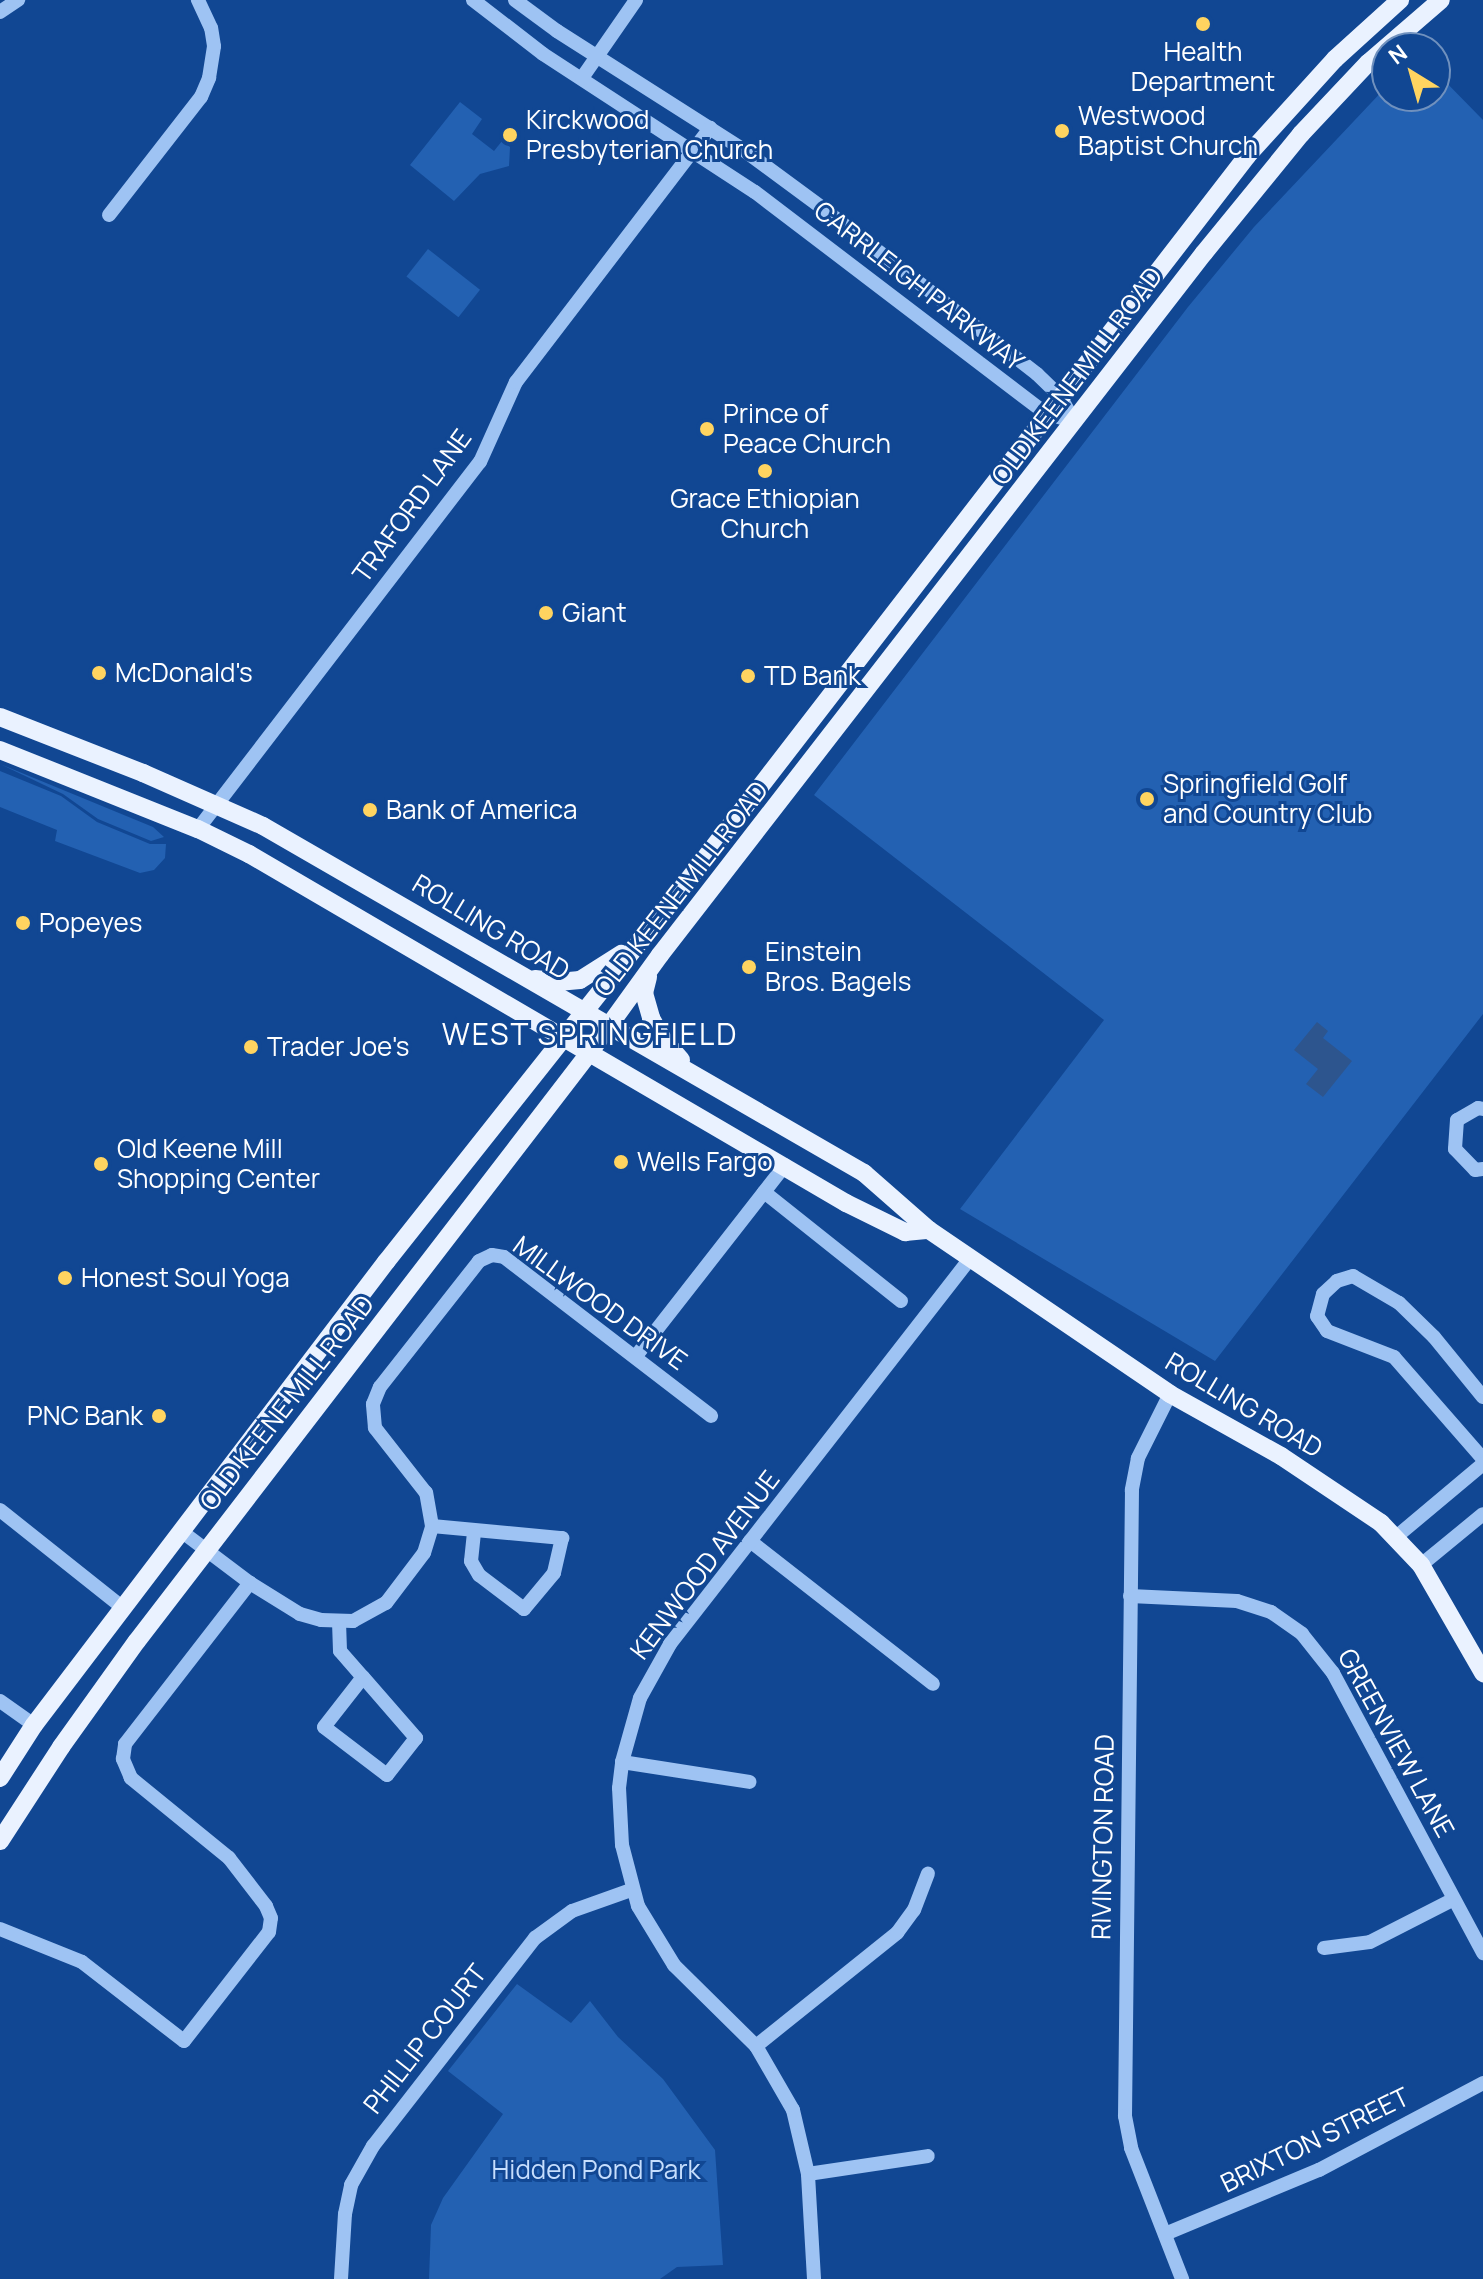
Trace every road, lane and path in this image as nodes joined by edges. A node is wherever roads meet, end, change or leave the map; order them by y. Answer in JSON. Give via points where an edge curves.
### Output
{"nodes":[{"id":1,"x":18,"y":0,"type":"edge"},
{"id":2,"x":198,"y":0,"type":"edge"},
{"id":3,"x":473,"y":0,"type":"edge"},
{"id":4,"x":515,"y":0,"type":"edge"},
{"id":5,"x":636,"y":0,"type":"edge"},
{"id":6,"x":1400,"y":0,"type":"edge"},
{"id":7,"x":1441,"y":0,"type":"edge"},
{"id":8,"x":0,"y":12,"type":"edge"},
{"id":9,"x":597,"y":56,"type":"junction"},
{"id":10,"x":582,"y":78,"type":"junction"},
{"id":11,"x":710,"y":128,"type":"junction"},
{"id":12,"x":696,"y":151,"type":"junction"},
{"id":13,"x":109,"y":215,"type":"dead end"},
{"id":14,"x":1060,"y":396,"type":"junction"},
{"id":15,"x":1046,"y":414,"type":"junction"},
{"id":16,"x":1074,"y":421,"type":"junction"},
{"id":17,"x":0,"y":717,"type":"edge"},
{"id":18,"x":0,"y":750,"type":"edge"},
{"id":19,"x":216,"y":804,"type":"junction"},
{"id":20,"x":198,"y":829,"type":"junction"},
{"id":21,"x":647,"y":933,"type":"junction"},
{"id":22,"x":660,"y":955,"type":"junction"},
{"id":23,"x":524,"y":977,"type":"junction"},
{"id":24,"x":584,"y":1012,"type":"junction"},
{"id":25,"x":610,"y":1024,"type":"junction"},
{"id":26,"x":566,"y":1037,"type":"junction"},
{"id":27,"x":590,"y":1052,"type":"junction"},
{"id":28,"x":693,"y":1074,"type":"junction"},
{"id":29,"x":1483,"y":1109,"type":"edge"},
{"id":30,"x":785,"y":1165,"type":"junction"},
{"id":31,"x":1483,"y":1169,"type":"edge"},
{"id":32,"x":764,"y":1192,"type":"junction"},
{"id":33,"x":929,"y":1230,"type":"junction"},
{"id":34,"x":970,"y":1258,"type":"junction"},
{"id":35,"x":901,"y":1301,"type":"dead end"},
{"id":36,"x":636,"y":1356,"type":"junction"},
{"id":37,"x":1170,"y":1394,"type":"junction"},
{"id":38,"x":1483,"y":1397,"type":"edge"},
{"id":39,"x":711,"y":1416,"type":"dead end"},
{"id":40,"x":1483,"y":1461,"type":"edge"},
{"id":41,"x":0,"y":1510,"type":"edge"},
{"id":42,"x":1483,"y":1514,"type":"edge"},
{"id":43,"x":432,"y":1526,"type":"junction"},
{"id":44,"x":181,"y":1531,"type":"junction"},
{"id":45,"x":474,"y":1532,"type":"junction"},
{"id":46,"x":1396,"y":1537,"type":"junction"},
{"id":47,"x":750,"y":1541,"type":"junction"},
{"id":48,"x":208,"y":1549,"type":"junction"},
{"id":49,"x":1421,"y":1565,"type":"junction"},
{"id":50,"x":250,"y":1583,"type":"junction"},
{"id":51,"x":1130,"y":1596,"type":"junction"},
{"id":52,"x":123,"y":1608,"type":"junction"},
{"id":53,"x":339,"y":1622,"type":"junction"},
{"id":54,"x":1483,"y":1673,"type":"edge"},
{"id":55,"x":363,"y":1677,"type":"junction"},
{"id":56,"x":933,"y":1684,"type":"dead end"},
{"id":57,"x":0,"y":1701,"type":"edge"},
{"id":58,"x":34,"y":1725,"type":"junction"},
{"id":59,"x":622,"y":1762,"type":"junction"},
{"id":60,"x":0,"y":1778,"type":"edge"},
{"id":61,"x":749,"y":1782,"type":"dead end"},
{"id":62,"x":0,"y":1841,"type":"edge"},
{"id":63,"x":928,"y":1874,"type":"dead end"},
{"id":64,"x":631,"y":1890,"type":"junction"},
{"id":65,"x":1454,"y":1899,"type":"junction"},
{"id":66,"x":1,"y":1932,"type":"edge"},
{"id":67,"x":1324,"y":1948,"type":"dead end"},
{"id":68,"x":1483,"y":1953,"type":"edge"},
{"id":69,"x":756,"y":2046,"type":"junction"},
{"id":70,"x":1483,"y":2083,"type":"edge"},
{"id":71,"x":928,"y":2156,"type":"dead end"},
{"id":72,"x":808,"y":2174,"type":"junction"},
{"id":73,"x":1165,"y":2234,"type":"junction"},
{"id":74,"x":341,"y":2279,"type":"edge"},
{"id":75,"x":814,"y":2279,"type":"edge"},
{"id":76,"x":1182,"y":2279,"type":"edge"}],
"edges":[{"from":1,"to":8,"type":"street"},
{"from":2,"to":13,"type":"street","via":[[214,46],[209,78],[201,97]]},
{"from":3,"to":10,"type":"street","name":"CARRLEIGH PARKWAY"},
{"from":4,"to":9,"type":"street","name":"CARRLEIGH PARKWAY"},
{"from":5,"to":9,"type":"street"},
{"from":6,"to":14,"type":"main road","name":"OLD KEENE MILL ROAD","via":[[1335,59],[1247,156]]},
{"from":7,"to":16,"type":"main road","name":"OLD KEENE MILL ROAD","via":[[1368,63],[1265,175]]},
{"from":9,"to":10,"type":"street"},
{"from":9,"to":11,"type":"street","name":"CARRLEIGH PARKWAY"},
{"from":10,"to":12,"type":"street","name":"CARRLEIGH PARKWAY"},
{"from":11,"to":12,"type":"street","name":"TRAFORD LANE"},
{"from":11,"to":14,"type":"street","name":"CARRLEIGH PARKWAY","via":[[833,215]]},
{"from":12,"to":15,"type":"street","name":"CARRLEIGH PARKWAY"},
{"from":12,"to":19,"type":"street","name":"TRAFORD LANE","via":[[516,382],[480,462]]},
{"from":14,"to":15,"type":"main road","name":"OLD KEENE MILL ROAD"},
{"from":14,"to":16,"type":"street","name":"CARRLEIGH PARKWAY"},
{"from":15,"to":16,"type":"street","name":"CARRLEIGH PARKWAY"},
{"from":15,"to":21,"type":"main road","name":"OLD KEENE MILL ROAD"},
{"from":16,"to":22,"type":"main road","name":"OLD KEENE MILL ROAD"},
{"from":17,"to":19,"type":"main road","name":"ROLLING ROAD"},
{"from":18,"to":20,"type":"main road","name":"ROLLING ROAD"},
{"from":19,"to":20,"type":"street","name":"TRAFORD LANE"},
{"from":19,"to":23,"type":"main road","name":"ROLLING ROAD","via":[[326,861]]},
{"from":20,"to":26,"type":"main road","name":"ROLLING ROAD","via":[[311,888]]},
{"from":21,"to":23,"type":"main road","via":[[585,978],[558,982]]},
{"from":21,"to":24,"type":"main road","name":"OLD KEENE MILL ROAD"},
{"from":22,"to":25,"type":"main road","name":"OLD KEENE MILL ROAD"},
{"from":22,"to":28,"type":"main road","via":[[647,980],[645,998],[658,1033]]},
{"from":23,"to":24,"type":"main road","name":"ROLLING ROAD"},
{"from":24,"to":25,"type":"main road","name":"ROLLING ROAD"},
{"from":24,"to":26,"type":"main road","name":"OLD KEENE MILL ROAD"},
{"from":25,"to":27,"type":"main road","name":"OLD KEENE MILL ROAD"},
{"from":25,"to":28,"type":"main road","name":"ROLLING ROAD"},
{"from":26,"to":27,"type":"main road","name":"ROLLING ROAD"},
{"from":26,"to":44,"type":"main road","name":"OLD KEENE MILL ROAD"},
{"from":27,"to":30,"type":"main road","name":"ROLLING ROAD"},
{"from":27,"to":48,"type":"main road","name":"OLD KEENE MILL ROAD"},
{"from":28,"to":33,"type":"main road","name":"ROLLING ROAD","via":[[864,1173]]},
{"from":29,"to":31,"type":"street","via":[[1457,1120],[1455,1149],[1475,1170]]},
{"from":30,"to":32,"type":"street"},
{"from":30,"to":33,"type":"main road","name":"ROLLING ROAD","via":[[905,1232]]},
{"from":32,"to":35,"type":"street"},
{"from":32,"to":36,"type":"street"},
{"from":33,"to":34,"type":"main road","name":"ROLLING ROAD"},
{"from":34,"to":37,"type":"main road","name":"ROLLING ROAD"},
{"from":34,"to":47,"type":"street","name":"KENWOOD AVENUE"},
{"from":36,"to":39,"type":"street","name":"MILLWOOD DRIVE"},
{"from":36,"to":43,"type":"street","name":"MILLWOOD DRIVE","via":[[504,1257],[479,1261],[380,1387],[373,1404],[375,1428],[426,1493]]},
{"from":37,"to":46,"type":"main road","name":"ROLLING ROAD","via":[[1343,1495]]},
{"from":37,"to":51,"type":"street","name":"RIVINGTON ROAD","via":[[1134,1475]]},
{"from":38,"to":40,"type":"street","via":[[1399,1303],[1353,1276],[1323,1294],[1317,1316],[1327,1331],[1394,1357]]},
{"from":40,"to":46,"type":"street"},
{"from":41,"to":52,"type":"street"},
{"from":42,"to":49,"type":"street"},
{"from":43,"to":45,"type":"street"},
{"from":43,"to":53,"type":"street","via":[[424,1553],[386,1603],[366,1617]]},
{"from":44,"to":48,"type":"street"},
{"from":44,"to":52,"type":"main road","name":"OLD KEENE MILL ROAD"},
{"from":45,"to":45,"type":"street","via":[[562,1538],[554,1573],[524,1609],[479,1575],[471,1561]]},
{"from":46,"to":49,"type":"main road","name":"ROLLING ROAD"},
{"from":47,"to":56,"type":"street"},
{"from":47,"to":59,"type":"street","name":"KENWOOD AVENUE","via":[[654,1670],[631,1722]]},
{"from":48,"to":50,"type":"street"},
{"from":48,"to":62,"type":"main road","name":"OLD KEENE MILL ROAD","via":[[61,1747]]},
{"from":49,"to":54,"type":"main road","name":"ROLLING ROAD"},
{"from":50,"to":53,"type":"street","via":[[300,1614]]},
{"from":50,"to":66,"type":"street","via":[[125,1744],[123,1759],[131,1778],[229,1858],[266,1906],[269,1932],[184,2041],[82,1962]]},
{"from":51,"to":65,"type":"street","name":"GREENVIEW LANE","via":[[1237,1601],[1271,1612],[1302,1634],[1333,1673]]},
{"from":51,"to":73,"type":"street","name":"RIVINGTON ROAD","via":[[1125,2116],[1131,2148]]},
{"from":52,"to":58,"type":"main road","name":"OLD KEENE MILL ROAD"},
{"from":53,"to":55,"type":"street","via":[[340,1651]]},
{"from":55,"to":55,"type":"street","via":[[416,1738],[387,1775],[324,1727]]},
{"from":57,"to":58,"type":"street"},
{"from":58,"to":60,"type":"main road","name":"OLD KEENE MILL ROAD"},
{"from":59,"to":61,"type":"street"},
{"from":59,"to":64,"type":"street","name":"KENWOOD AVENUE","via":[[620,1823]]},
{"from":63,"to":69,"type":"street","via":[[914,1910],[897,1933]]},
{"from":64,"to":69,"type":"street","name":"KENWOOD AVENUE","via":[[674,1965]]},
{"from":64,"to":74,"type":"street","name":"PHILLIP COURT","via":[[572,1911],[535,1938],[373,2146],[351,2185]]},
{"from":65,"to":67,"type":"street","via":[[1370,1942]]},
{"from":65,"to":68,"type":"street","name":"GREENVIEW LANE"},
{"from":69,"to":72,"type":"street","name":"KENWOOD AVENUE","via":[[793,2110]]},
{"from":70,"to":73,"type":"street","name":"BRIXTON STREET","via":[[1319,2170]]},
{"from":71,"to":72,"type":"street"},
{"from":72,"to":75,"type":"street","name":"KENWOOD AVENUE"},
{"from":73,"to":76,"type":"street","name":"RIVINGTON ROAD"}]}
